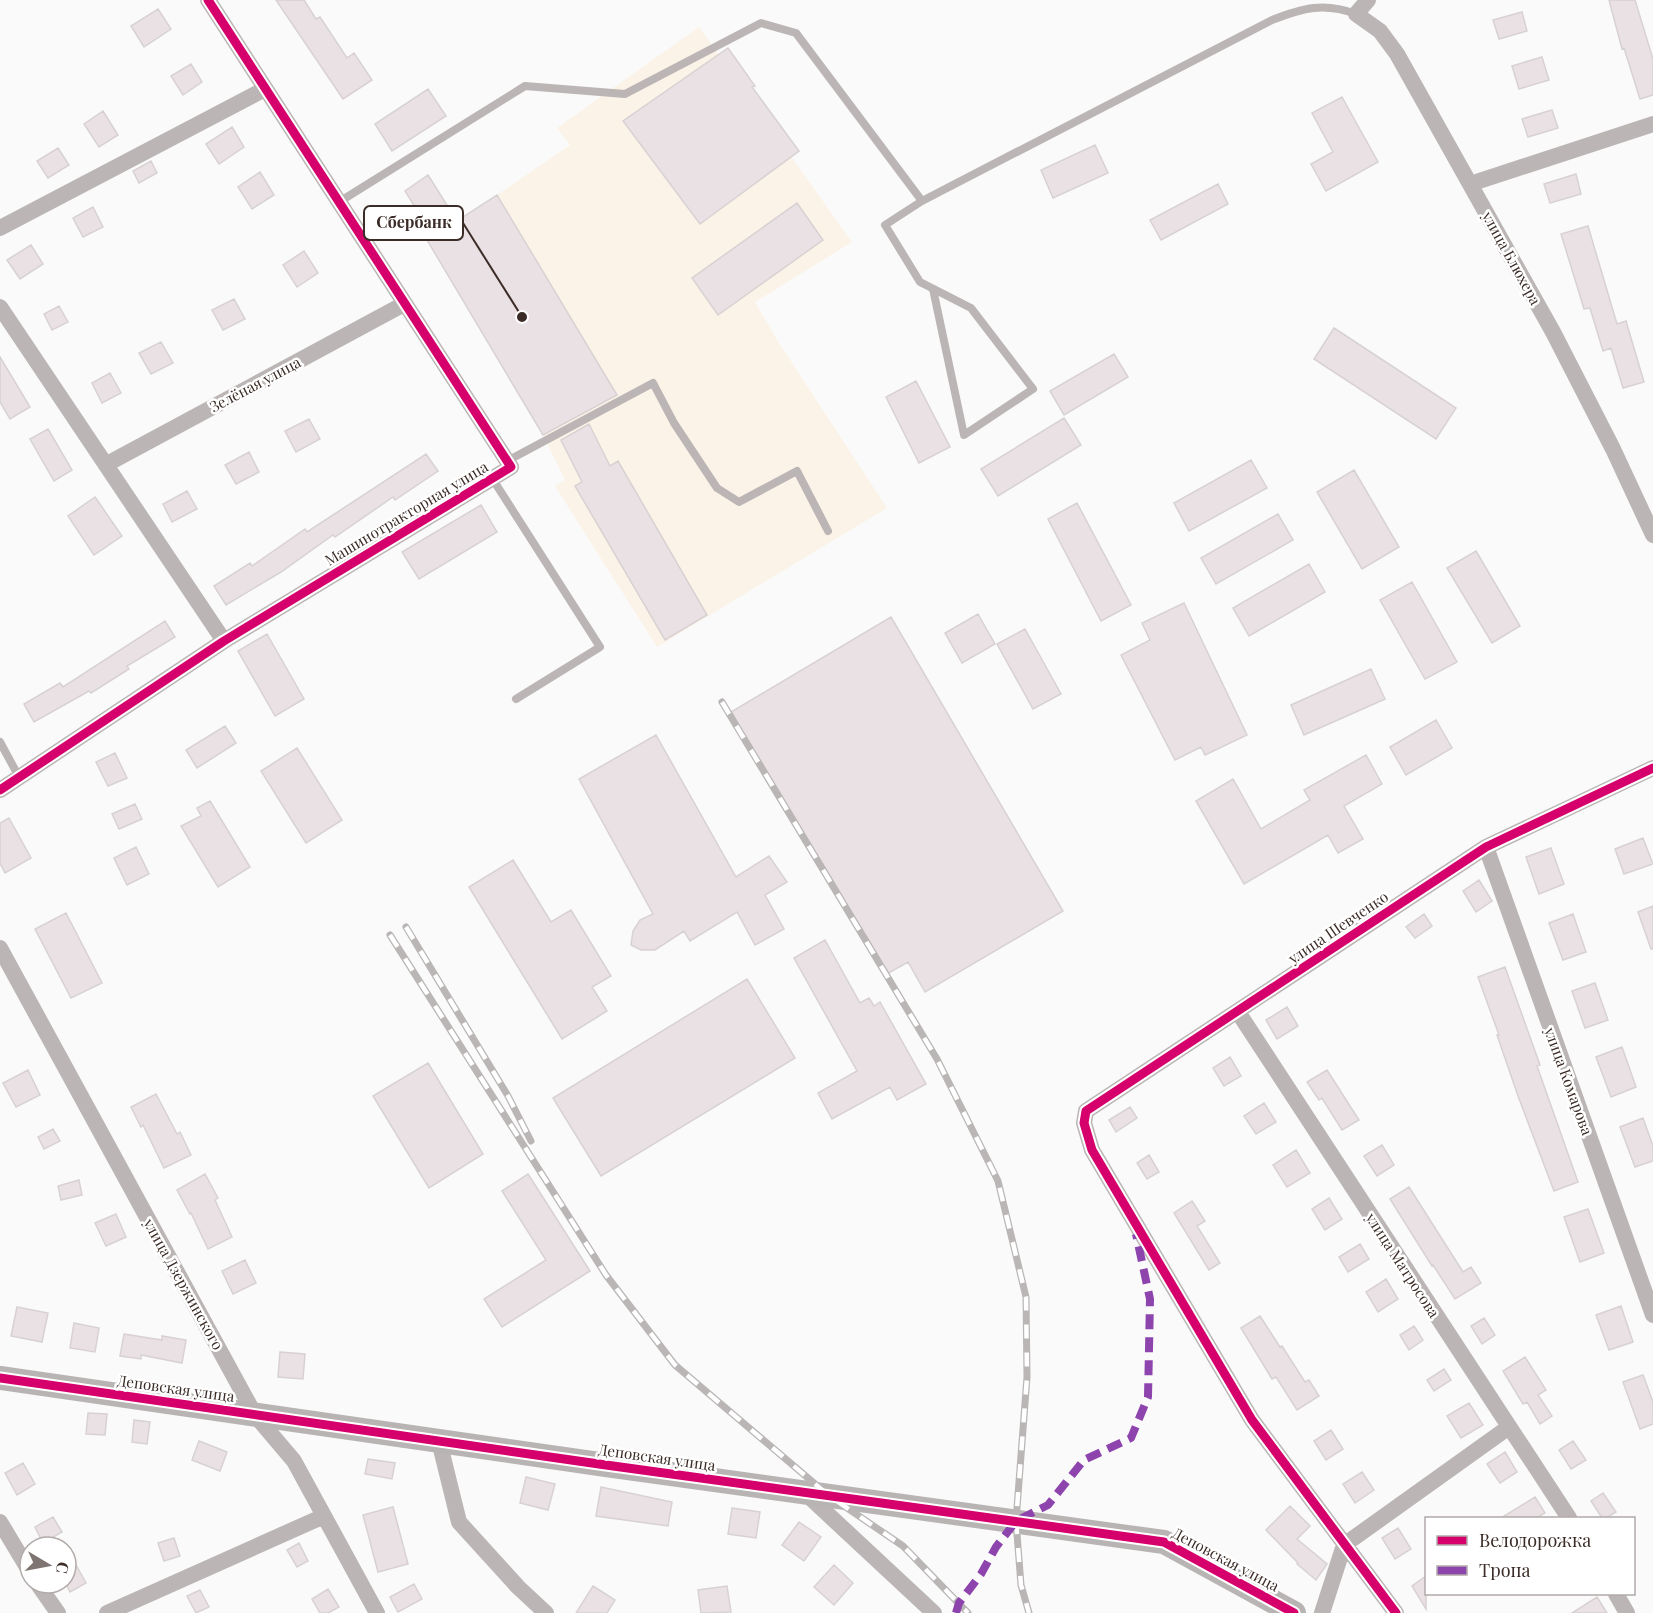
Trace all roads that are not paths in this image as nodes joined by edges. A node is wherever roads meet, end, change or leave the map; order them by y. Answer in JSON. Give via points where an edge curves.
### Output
{"nodes":[{"id":1,"x":208,"y":0,"type":"edge"},
{"id":2,"x":1368,"y":0,"type":"edge"},
{"id":3,"x":1356,"y":15,"type":"junction"},
{"id":4,"x":265,"y":89,"type":"junction"},
{"id":5,"x":1653,"y":124,"type":"edge"},
{"id":6,"x":1470,"y":184,"type":"junction"},
{"id":7,"x":922,"y":201,"type":"junction"},
{"id":8,"x":339,"y":202,"type":"junction"},
{"id":9,"x":0,"y":228,"type":"edge"},
{"id":10,"x":933,"y":289,"type":"junction"},
{"id":11,"x":404,"y":304,"type":"junction"},
{"id":12,"x":0,"y":307,"type":"edge"},
{"id":13,"x":507,"y":461,"type":"junction"},
{"id":14,"x":106,"y":464,"type":"junction"},
{"id":15,"x":492,"y":478,"type":"junction"},
{"id":16,"x":828,"y":531,"type":"dead end"},
{"id":17,"x":1653,"y":535,"type":"edge"},
{"id":18,"x":224,"y":641,"type":"junction"},
{"id":19,"x":516,"y":699,"type":"dead end"},
{"id":20,"x":0,"y":742,"type":"edge"},
{"id":21,"x":1653,"y":768,"type":"edge"},
{"id":22,"x":19,"y":777,"type":"junction"},
{"id":23,"x":0,"y":790,"type":"edge"},
{"id":24,"x":1486,"y":847,"type":"junction"},
{"id":25,"x":0,"y":948,"type":"edge"},
{"id":26,"x":1238,"y":1011,"type":"junction"},
{"id":27,"x":1653,"y":1315,"type":"edge"},
{"id":28,"x":0,"y":1378,"type":"edge"},
{"id":29,"x":255,"y":1414,"type":"junction"},
{"id":30,"x":1509,"y":1427,"type":"junction"},
{"id":31,"x":439,"y":1441,"type":"junction"},
{"id":32,"x":804,"y":1492,"type":"junction"},
{"id":33,"x":324,"y":1516,"type":"junction"},
{"id":34,"x":1568,"y":1517,"type":"edge"},
{"id":35,"x":0,"y":1522,"type":"edge"},
{"id":36,"x":1344,"y":1545,"type":"junction"},
{"id":37,"x":18,"y":1552,"type":"edge"},
{"id":38,"x":46,"y":1595,"type":"edge"},
{"id":39,"x":1617,"y":1595,"type":"edge"},
{"id":40,"x":58,"y":1613,"type":"edge"},
{"id":41,"x":107,"y":1613,"type":"edge"},
{"id":42,"x":377,"y":1613,"type":"edge"},
{"id":43,"x":546,"y":1613,"type":"edge"},
{"id":44,"x":934,"y":1613,"type":"edge"},
{"id":45,"x":1294,"y":1613,"type":"edge"},
{"id":46,"x":1322,"y":1613,"type":"edge"},
{"id":47,"x":1396,"y":1613,"type":"edge"},
{"id":48,"x":1627,"y":1613,"type":"edge"}],
"edges":[{"from":1,"to":4,"type":"street","name":"Машинотракторная улица"},
{"from":2,"to":3,"type":"street"},
{"from":3,"to":6,"type":"street","name":"улица Блюхера","via":[[1380,31],[1397,54]]},
{"from":3,"to":7,"type":"lane","via":[[1324,7],[1301,9],[1272,20]]},
{"from":4,"to":8,"type":"street","name":"Машинотракторная улица"},
{"from":4,"to":9,"type":"street"},
{"from":5,"to":6,"type":"street"},
{"from":6,"to":17,"type":"street","name":"улица Блюхера","via":[[1553,332]]},
{"from":7,"to":8,"type":"lane","via":[[796,33],[761,23],[625,94],[525,86]]},
{"from":7,"to":10,"type":"lane","via":[[885,225],[920,282]]},
{"from":8,"to":11,"type":"street","name":"Машинотракторная улица"},
{"from":10,"to":10,"type":"lane","via":[[971,308],[1033,389],[964,435]]},
{"from":11,"to":13,"type":"street","name":"Машинотракторная улица"},
{"from":11,"to":14,"type":"street","name":"Зелёная улица"},
{"from":12,"to":14,"type":"street"},
{"from":13,"to":15,"type":"street","name":"Машинотракторная улица","via":[[511,467]]},
{"from":13,"to":16,"type":"lane","via":[[654,383],[674,423],[717,488],[739,502],[797,471]]},
{"from":14,"to":18,"type":"street"},
{"from":15,"to":18,"type":"street","name":"Машинотракторная улица"},
{"from":15,"to":19,"type":"lane","via":[[600,647]]},
{"from":18,"to":22,"type":"street","name":"Машинотракторная улица"},
{"from":20,"to":22,"type":"lane"},
{"from":21,"to":24,"type":"street","name":"улица Шевченко"},
{"from":22,"to":23,"type":"street","name":"Машинотракторная улица"},
{"from":24,"to":26,"type":"street","name":"улица Шевченко"},
{"from":24,"to":27,"type":"street","name":"улица Комарова"},
{"from":25,"to":29,"type":"street","name":"улица Дзержинского"},
{"from":26,"to":30,"type":"street","name":"улица Матросова"},
{"from":26,"to":36,"type":"street","name":"улица Шевченко","via":[[1086,1111],[1084,1123],[1092,1150],[1252,1420]]},
{"from":28,"to":29,"type":"street","name":"Деповская улица"},
{"from":29,"to":31,"type":"street","name":"Деповская улица"},
{"from":29,"to":33,"type":"street","name":"улица Дзержинского","via":[[294,1461]]},
{"from":30,"to":34,"type":"street","name":"улица Матросова"},
{"from":30,"to":36,"type":"street"},
{"from":31,"to":32,"type":"street","name":"Деповская улица"},
{"from":31,"to":43,"type":"street","via":[[459,1522]]},
{"from":32,"to":44,"type":"street"},
{"from":32,"to":45,"type":"street","name":"Деповская улица","via":[[1164,1542]]},
{"from":33,"to":41,"type":"street"},
{"from":33,"to":42,"type":"street","name":"улица Дзержинского"},
{"from":35,"to":37,"type":"street"},
{"from":36,"to":46,"type":"street"},
{"from":36,"to":47,"type":"street"},
{"from":38,"to":40,"type":"street"},
{"from":39,"to":48,"type":"street"}]}
